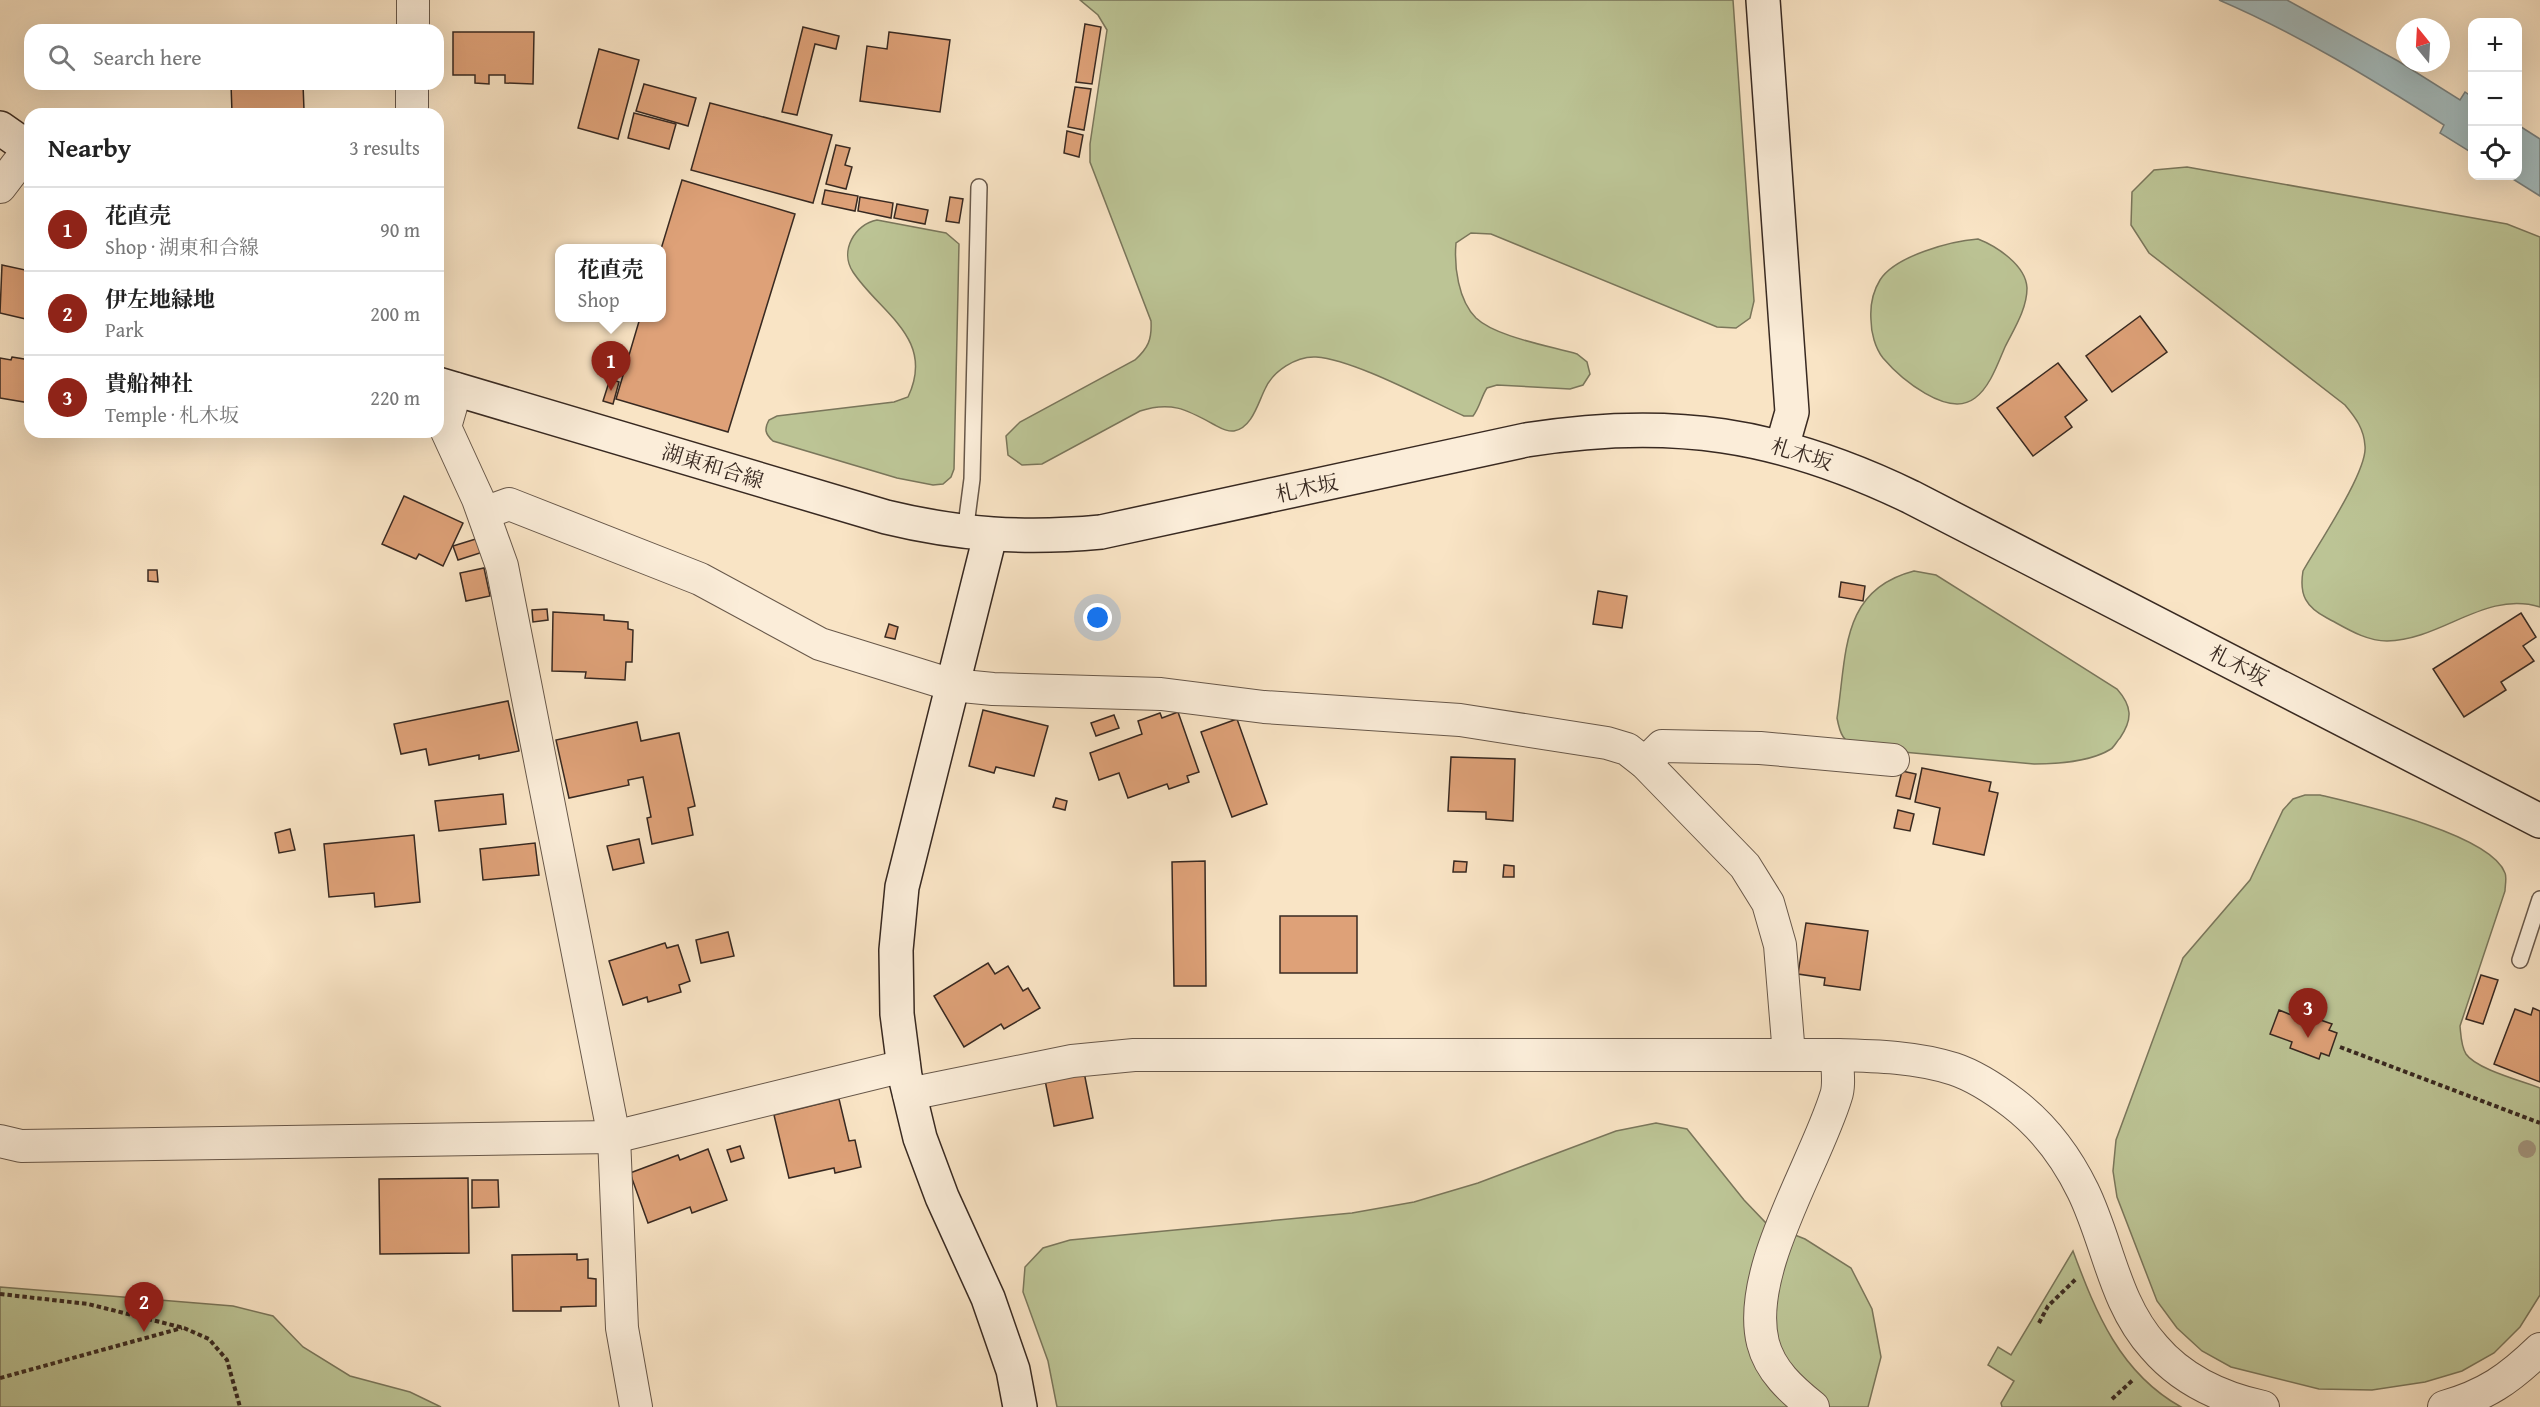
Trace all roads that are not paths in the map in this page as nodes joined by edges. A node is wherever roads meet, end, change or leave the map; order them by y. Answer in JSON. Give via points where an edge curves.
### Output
{"nodes":[{"id":1,"x":413,"y":0,"type":"edge"},
{"id":2,"x":1763,"y":0,"type":"edge"},
{"id":3,"x":412,"y":24,"type":"edge"},
{"id":4,"x":412,"y":90,"type":"edge"},
{"id":5,"x":412,"y":108,"type":"edge"},
{"id":6,"x":0,"y":128,"type":"edge"},
{"id":7,"x":24,"y":145,"type":"edge"},
{"id":8,"x":24,"y":156,"type":"edge"},
{"id":9,"x":0,"y":187,"type":"edge"},
{"id":10,"x":979,"y":187,"type":"dead end"},
{"id":11,"x":447,"y":386,"type":"edge"},
{"id":12,"x":1782,"y":447,"type":"junction"},
{"id":13,"x":484,"y":513,"type":"junction"},
{"id":14,"x":978,"y":534,"type":"junction"},
{"id":15,"x":952,"y":685,"type":"junction"},
{"id":16,"x":1893,"y":760,"type":"dead end"},
{"id":17,"x":1645,"y":763,"type":"junction"},
{"id":18,"x":2540,"y":821,"type":"edge"},
{"id":19,"x":2540,"y":899,"type":"edge"},
{"id":20,"x":2520,"y":960,"type":"dead end"},
{"id":21,"x":1788,"y":1055,"type":"junction"},
{"id":22,"x":1837,"y":1055,"type":"junction"},
{"id":23,"x":906,"y":1080,"type":"junction"},
{"id":24,"x":614,"y":1137,"type":"junction"},
{"id":25,"x":0,"y":1141,"type":"edge"},
{"id":26,"x":2540,"y":1349,"type":"edge"},
{"id":27,"x":636,"y":1407,"type":"edge"},
{"id":28,"x":1020,"y":1407,"type":"edge"},
{"id":29,"x":1813,"y":1407,"type":"edge"},
{"id":30,"x":2264,"y":1407,"type":"edge"},
{"id":31,"x":2445,"y":1407,"type":"edge"}],
"edges":[{"from":1,"to":3,"type":"street"},
{"from":2,"to":12,"type":"main road","via":[[1792,412]]},
{"from":4,"to":5,"type":"street"},
{"from":6,"to":7,"type":"main road"},
{"from":8,"to":9,"type":"street"},
{"from":10,"to":14,"type":"lane","via":[[972,479]]},
{"from":11,"to":13,"type":"street","via":[[445,427]]},
{"from":11,"to":14,"type":"main road","name":"湖東和合線","via":[[886,518]]},
{"from":12,"to":14,"type":"main road","name":"札木坂","via":[[1674,430],[1575,432],[1101,532],[1047,537]]},
{"from":12,"to":18,"type":"main road","name":"札木坂","via":[[1867,475]]},
{"from":13,"to":15,"type":"street","via":[[509,504],[700,579],[820,644]]},
{"from":13,"to":24,"type":"street","via":[[502,566]]},
{"from":14,"to":15,"type":"main road"},
{"from":15,"to":17,"type":"street","via":[[1161,694],[1264,707],[1460,720],[1607,743],[1627,749]]},
{"from":15,"to":23,"type":"main road","via":[[902,887],[896,950],[897,1014]]},
{"from":16,"to":17,"type":"street","via":[[1760,748],[1662,746]]},
{"from":17,"to":21,"type":"street","via":[[1745,866],[1768,903],[1780,945]]},
{"from":19,"to":20,"type":"lane"},
{"from":21,"to":22,"type":"street"},
{"from":21,"to":23,"type":"street","via":[[1134,1054]]},
{"from":22,"to":29,"type":"street","via":[[1837,1094],[1772,1253],[1761,1298],[1763,1344],[1783,1382]]},
{"from":22,"to":30,"type":"street","via":[[1912,1058],[1956,1069],[1997,1090],[2033,1118],[2062,1153],[2084,1192],[2131,1316],[2154,1349],[2185,1375],[2220,1395]]},
{"from":23,"to":24,"type":"street"},
{"from":23,"to":28,"type":"main road","via":[[920,1138],[988,1298],[1013,1370]]},
{"from":24,"to":25,"type":"street","via":[[21,1146]]},
{"from":24,"to":27,"type":"street","via":[[622,1328]]},
{"from":26,"to":31,"type":"street","via":[[2512,1377],[2474,1399]]}]}
